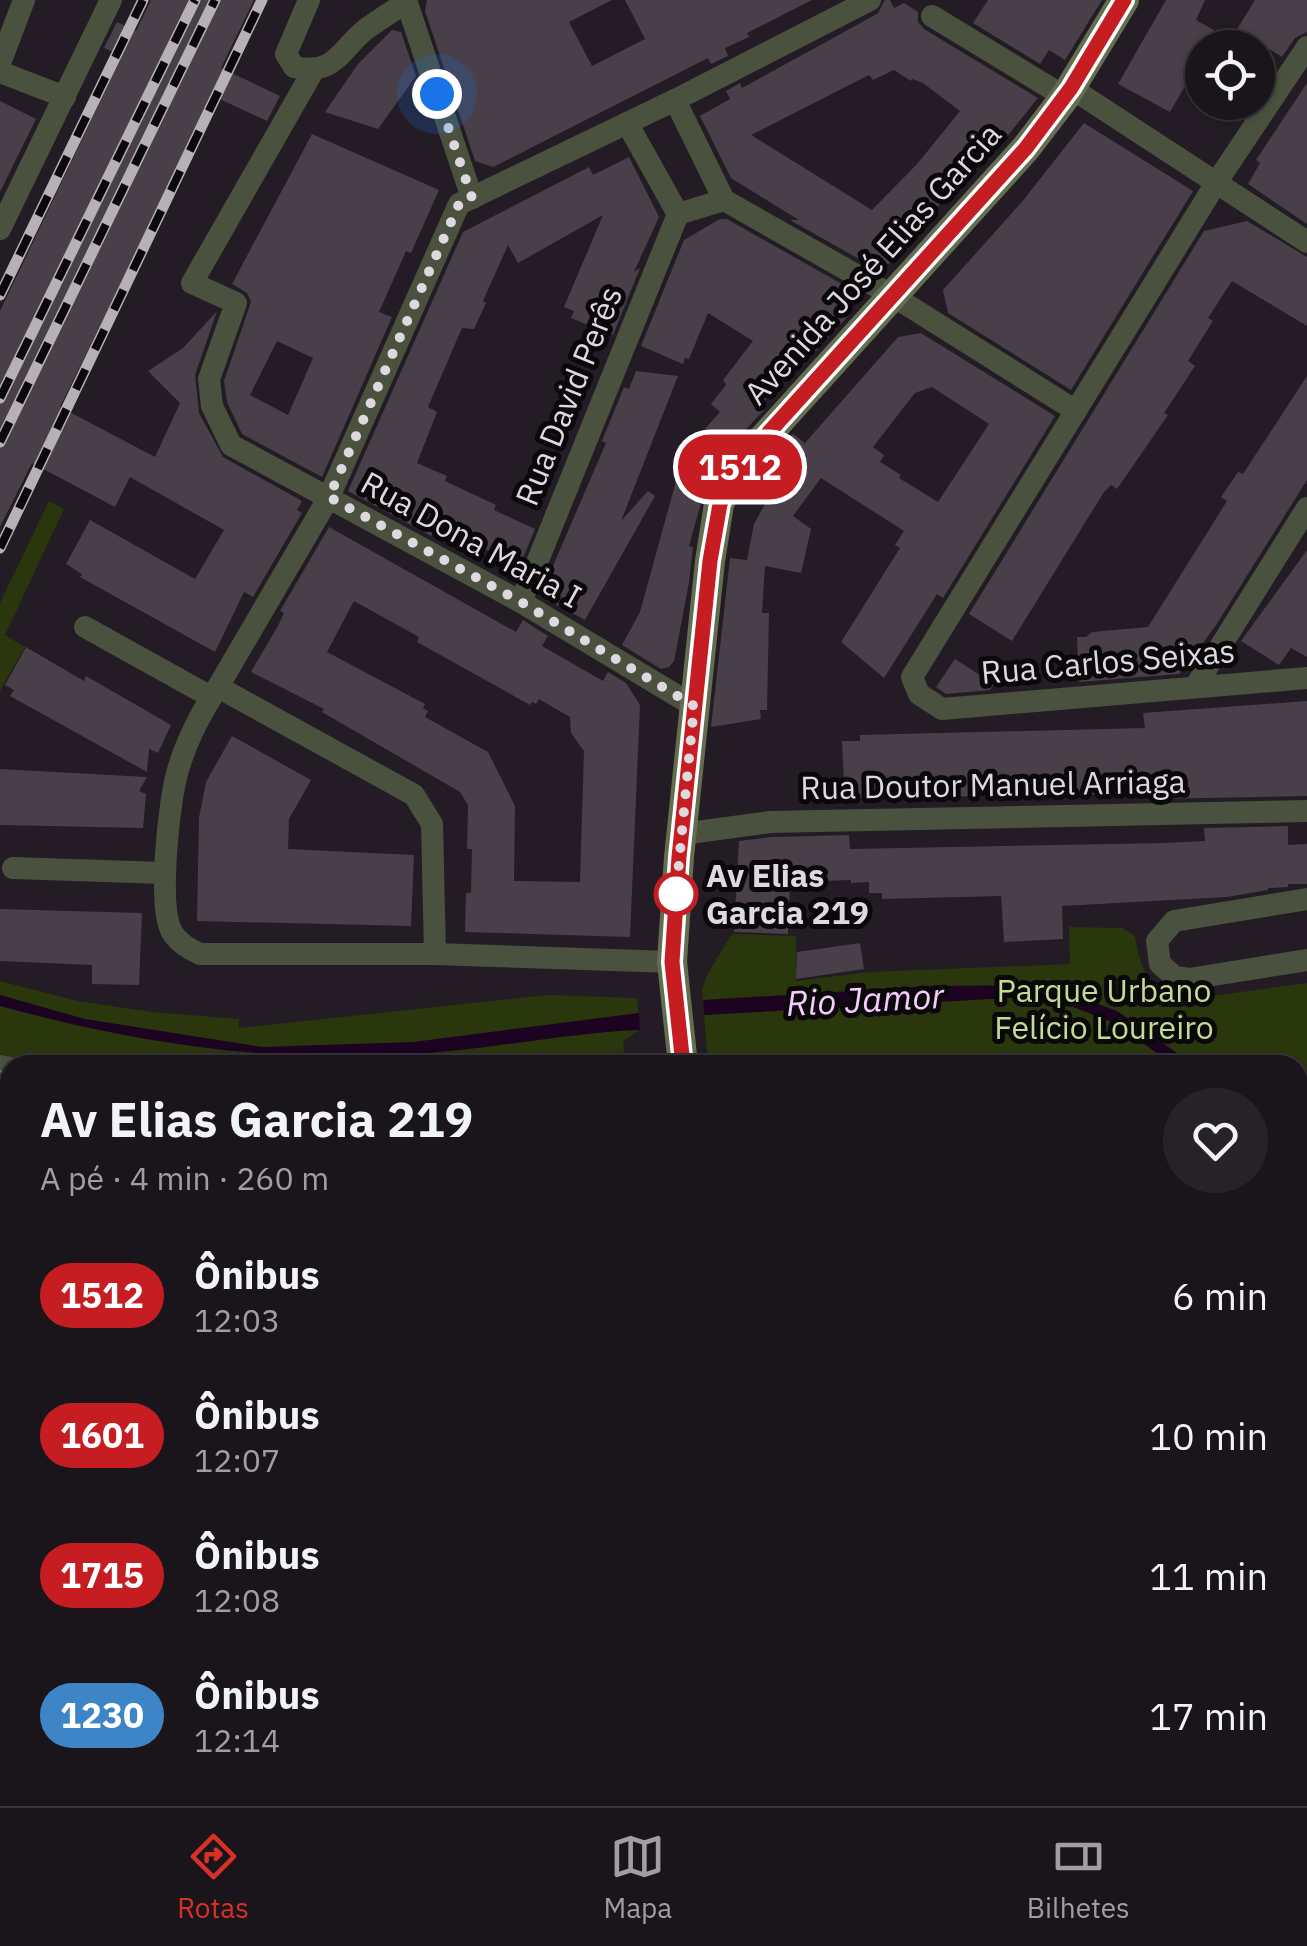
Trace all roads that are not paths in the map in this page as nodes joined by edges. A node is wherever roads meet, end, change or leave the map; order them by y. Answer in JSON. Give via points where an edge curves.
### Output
{"nodes":[{"id":1,"x":24,"y":0,"type":"edge"},
{"id":2,"x":111,"y":0,"type":"edge"},
{"id":3,"x":309,"y":0,"type":"edge"},
{"id":4,"x":870,"y":0,"type":"edge"},
{"id":5,"x":1124,"y":0,"type":"edge"},
{"id":6,"x":406,"y":1,"type":"edge"},
{"id":7,"x":932,"y":16,"type":"dead end"},
{"id":8,"x":1307,"y":47,"type":"edge"},
{"id":9,"x":0,"y":63,"type":"edge"},
{"id":10,"x":313,"y":71,"type":"junction"},
{"id":11,"x":0,"y":72,"type":"edge"},
{"id":12,"x":1068,"y":93,"type":"junction"},
{"id":13,"x":65,"y":96,"type":"junction"},
{"id":14,"x":675,"y":100,"type":"junction"},
{"id":15,"x":627,"y":123,"type":"junction"},
{"id":16,"x":1216,"y":183,"type":"junction"},
{"id":17,"x":472,"y":198,"type":"junction"},
{"id":18,"x":724,"y":200,"type":"junction"},
{"id":19,"x":678,"y":214,"type":"junction"},
{"id":20,"x":0,"y":229,"type":"edge"},
{"id":21,"x":1307,"y":242,"type":"edge"},
{"id":22,"x":893,"y":296,"type":"junction"},
{"id":23,"x":1076,"y":411,"type":"junction"},
{"id":24,"x":329,"y":497,"type":"junction"},
{"id":25,"x":1307,"y":508,"type":"edge"},
{"id":26,"x":521,"y":602,"type":"junction"},
{"id":27,"x":85,"y":627,"type":"dead end"},
{"id":28,"x":1307,"y":678,"type":"edge"},
{"id":29,"x":1195,"y":686,"type":"junction"},
{"id":30,"x":214,"y":692,"type":"junction"},
{"id":31,"x":694,"y":706,"type":"junction"},
{"id":32,"x":1307,"y":811,"type":"edge"},
{"id":33,"x":682,"y":834,"type":"junction"},
{"id":34,"x":12,"y":868,"type":"dead end"},
{"id":35,"x":164,"y":873,"type":"junction"},
{"id":36,"x":1307,"y":899,"type":"edge"},
{"id":37,"x":435,"y":954,"type":"junction"},
{"id":38,"x":1307,"y":960,"type":"edge"},
{"id":39,"x":674,"y":973,"type":"junction"},
{"id":40,"x":681,"y":1051,"type":"edge"}],
"edges":[{"from":1,"to":9,"type":"street"},
{"from":2,"to":13,"type":"street"},
{"from":3,"to":10,"type":"street","via":[[286,54],[294,67]]},
{"from":4,"to":14,"type":"street"},
{"from":5,"to":12,"type":"street","name":"Avenida José Elias Garcia"},
{"from":6,"to":10,"type":"street","via":[[334,63]]},
{"from":6,"to":17,"type":"street"},
{"from":7,"to":12,"type":"street"},
{"from":8,"to":16,"type":"street"},
{"from":10,"to":24,"type":"street","name":"Rua Dona Maria I","via":[[192,283],[236,303],[209,379],[212,406],[231,445]]},
{"from":11,"to":13,"type":"street"},
{"from":12,"to":16,"type":"street"},
{"from":12,"to":22,"type":"street","name":"Avenida José Elias Garcia"},
{"from":13,"to":20,"type":"street"},
{"from":14,"to":15,"type":"street"},
{"from":14,"to":18,"type":"street"},
{"from":15,"to":17,"type":"street"},
{"from":15,"to":19,"type":"street"},
{"from":16,"to":21,"type":"street"},
{"from":16,"to":23,"type":"street"},
{"from":17,"to":24,"type":"street","via":[[459,204]]},
{"from":18,"to":19,"type":"street"},
{"from":18,"to":22,"type":"street"},
{"from":19,"to":26,"type":"street","name":"Rua David Perês"},
{"from":22,"to":23,"type":"street"},
{"from":22,"to":31,"type":"street","name":"Avenida José Elias Garcia","via":[[730,480],[714,528]]},
{"from":23,"to":29,"type":"street","name":"Rua Carlos Seixas","via":[[912,677],[919,694],[942,709]]},
{"from":24,"to":26,"type":"street","name":"Rua Dona Maria I"},
{"from":24,"to":30,"type":"street"},
{"from":25,"to":29,"type":"street"},
{"from":26,"to":31,"type":"street","name":"Rua Dona Maria I"},
{"from":27,"to":30,"type":"street"},
{"from":28,"to":29,"type":"street","name":"Rua Carlos Seixas"},
{"from":30,"to":35,"type":"street","via":[[176,778]]},
{"from":30,"to":37,"type":"street","via":[[414,795],[432,824]]},
{"from":31,"to":33,"type":"street","name":"Avenida José Elias Garcia"},
{"from":32,"to":33,"type":"street","name":"Rua Doutor Manuel Arriaga","via":[[770,822]]},
{"from":33,"to":39,"type":"street","name":"Avenida José Elias Garcia"},
{"from":34,"to":35,"type":"street"},
{"from":35,"to":37,"type":"street","via":[[170,930],[200,954]]},
{"from":36,"to":38,"type":"street","via":[[1174,921],[1157,940],[1160,964],[1189,979]]},
{"from":37,"to":39,"type":"street"},
{"from":39,"to":40,"type":"street","name":"Avenida José Elias Garcia"}]}
